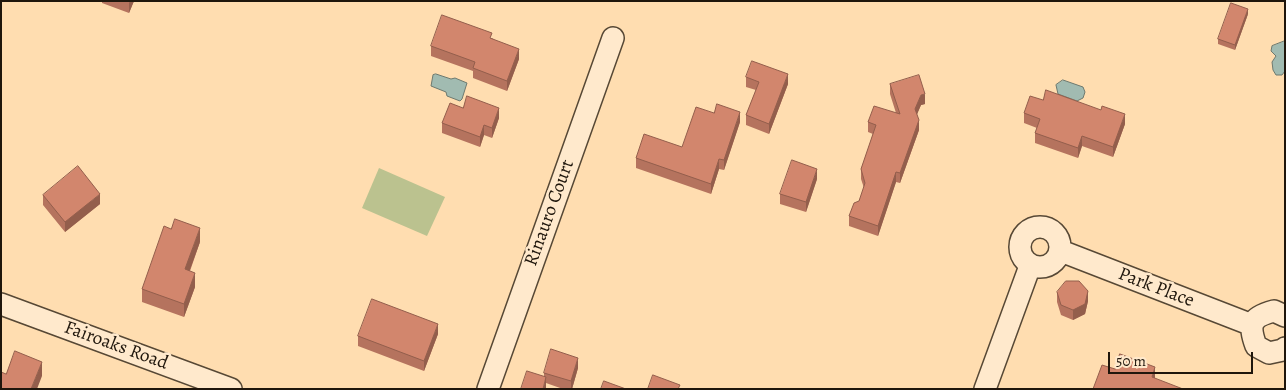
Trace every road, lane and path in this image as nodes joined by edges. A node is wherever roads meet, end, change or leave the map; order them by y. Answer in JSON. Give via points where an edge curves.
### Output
{"nodes":[{"id":1,"x":613,"y":38,"type":"dead end"},
{"id":2,"x":1060,"y":251,"type":"junction"},
{"id":3,"x":1030,"y":266,"type":"junction"},
{"id":4,"x":1,"y":304,"type":"edge"},
{"id":5,"x":1285,"y":316,"type":"edge"},
{"id":6,"x":1252,"y":326,"type":"junction"},
{"id":7,"x":1285,"y":348,"type":"edge"},
{"id":8,"x":231,"y":389,"type":"edge"},
{"id":9,"x":488,"y":389,"type":"edge"},
{"id":10,"x":985,"y":389,"type":"edge"}],
"edges":[{"from":1,"to":9,"type":"street","name":"Rinauro Court"},
{"from":2,"to":3,"type":"street","via":[[1054,264],[1040,268]]},
{"from":2,"to":3,"type":"street","via":[[1056,234],[1044,227],[1029,229],[1020,240],[1020,254]]},
{"from":2,"to":6,"type":"street","name":"Park Place"},
{"from":3,"to":10,"type":"street"},
{"from":4,"to":8,"type":"street","name":"Fairoaks Road"},
{"from":5,"to":6,"type":"street","via":[[1274,311],[1260,314]]},
{"from":6,"to":7,"type":"street","via":[[1250,332],[1256,346],[1269,353]]}]}
